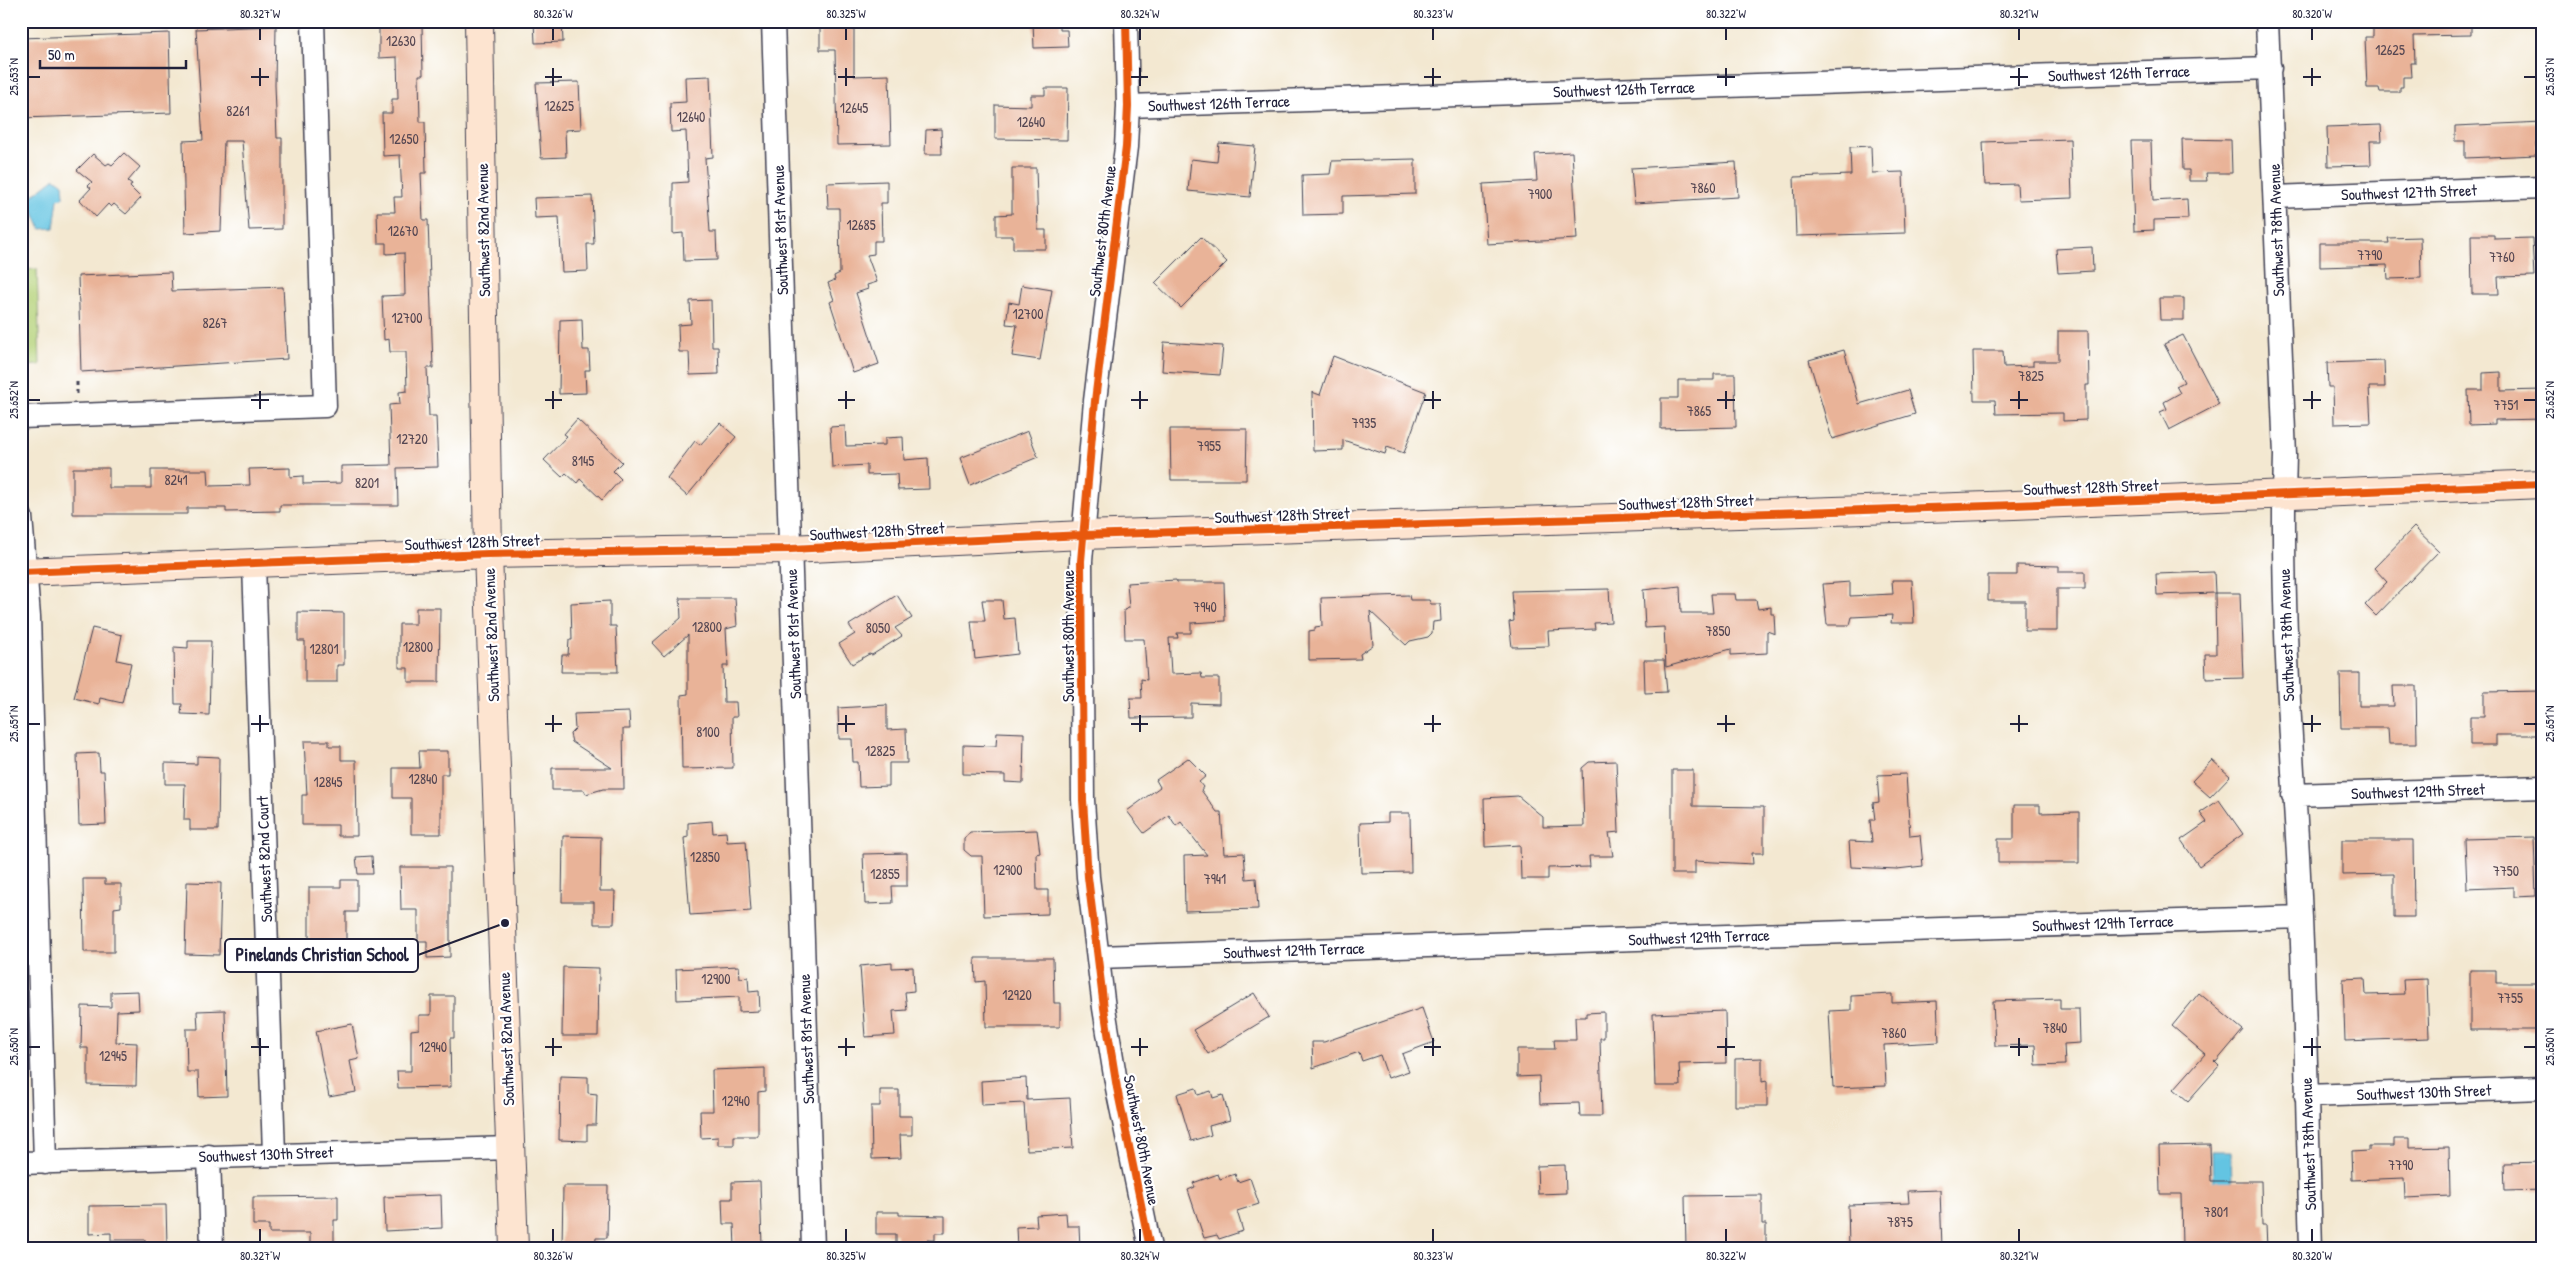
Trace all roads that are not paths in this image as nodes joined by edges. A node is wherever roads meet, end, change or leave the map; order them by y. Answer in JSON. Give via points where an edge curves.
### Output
{"nodes":[{"id":1,"x":313,"y":21,"type":"edge"},
{"id":2,"x":479,"y":21,"type":"edge"},
{"id":3,"x":773,"y":21,"type":"edge"},
{"id":4,"x":1126,"y":21,"type":"edge"},
{"id":5,"x":2268,"y":21,"type":"edge"},
{"id":6,"x":2270,"y":68,"type":"junction"},
{"id":7,"x":1128,"y":106,"type":"junction"},
{"id":8,"x":2543,"y":188,"type":"edge"},
{"id":9,"x":2274,"y":198,"type":"junction"},
{"id":10,"x":21,"y":417,"type":"edge"},
{"id":11,"x":2543,"y":484,"type":"edge"},
{"id":12,"x":2283,"y":493,"type":"junction"},
{"id":13,"x":21,"y":517,"type":"edge"},
{"id":14,"x":1083,"y":535,"type":"junction"},
{"id":15,"x":790,"y":549,"type":"junction"},
{"id":16,"x":488,"y":554,"type":"junction"},
{"id":17,"x":254,"y":564,"type":"junction"},
{"id":18,"x":23,"y":572,"type":"edge"},
{"id":19,"x":2543,"y":787,"type":"edge"},
{"id":20,"x":2293,"y":795,"type":"junction"},
{"id":21,"x":2300,"y":917,"type":"junction"},
{"id":22,"x":1098,"y":957,"type":"junction"},
{"id":23,"x":2543,"y":1088,"type":"edge"},
{"id":24,"x":2306,"y":1096,"type":"junction"},
{"id":25,"x":510,"y":1148,"type":"junction"},
{"id":26,"x":274,"y":1154,"type":"junction"},
{"id":27,"x":210,"y":1156,"type":"junction"},
{"id":28,"x":21,"y":1163,"type":"edge"},
{"id":29,"x":45,"y":1163,"type":"junction"},
{"id":30,"x":212,"y":1248,"type":"edge"},
{"id":31,"x":514,"y":1248,"type":"edge"},
{"id":32,"x":813,"y":1248,"type":"edge"},
{"id":33,"x":1150,"y":1248,"type":"edge"},
{"id":34,"x":2311,"y":1248,"type":"edge"}],
"edges":[{"from":1,"to":10,"type":"street","via":[[325,406]]},
{"from":2,"to":16,"type":"street","name":"Southwest 82nd Avenue"},
{"from":3,"to":15,"type":"street","name":"Southwest 81st Avenue"},
{"from":4,"to":7,"type":"street","name":"Southwest 80th Avenue"},
{"from":5,"to":6,"type":"street","name":"Southwest 78th Avenue"},
{"from":6,"to":7,"type":"street","name":"Southwest 126th Terrace"},
{"from":6,"to":9,"type":"street","name":"Southwest 78th Avenue"},
{"from":7,"to":14,"type":"street","name":"Southwest 80th Avenue","via":[[1119,218],[1095,401]]},
{"from":8,"to":9,"type":"street","name":"Southwest 127th Street"},
{"from":9,"to":12,"type":"street","name":"Southwest 78th Avenue","via":[[2285,455]]},
{"from":11,"to":12,"type":"street","name":"Southwest 128th Street"},
{"from":12,"to":14,"type":"street","name":"Southwest 128th Street"},
{"from":12,"to":20,"type":"street","name":"Southwest 78th Avenue"},
{"from":13,"to":18,"type":"street"},
{"from":14,"to":15,"type":"street","name":"Southwest 128th Street"},
{"from":14,"to":22,"type":"street","name":"Southwest 80th Avenue","via":[[1083,800]]},
{"from":15,"to":16,"type":"street","name":"Southwest 128th Street"},
{"from":15,"to":32,"type":"street","name":"Southwest 81st Avenue"},
{"from":16,"to":17,"type":"street","name":"Southwest 128th Street"},
{"from":16,"to":25,"type":"street","name":"Southwest 82nd Avenue"},
{"from":17,"to":18,"type":"street","name":"Southwest 128th Street"},
{"from":17,"to":26,"type":"street","name":"Southwest 82nd Court"},
{"from":18,"to":29,"type":"street","via":[[29,616]]},
{"from":19,"to":20,"type":"street","name":"Southwest 129th Street"},
{"from":20,"to":21,"type":"street","name":"Southwest 78th Avenue"},
{"from":21,"to":22,"type":"street","name":"Southwest 129th Terrace"},
{"from":21,"to":24,"type":"street","name":"Southwest 78th Avenue"},
{"from":22,"to":33,"type":"street","name":"Southwest 80th Avenue","via":[[1117,1088]]},
{"from":23,"to":24,"type":"street","name":"Southwest 130th Street"},
{"from":24,"to":34,"type":"street","name":"Southwest 78th Avenue"},
{"from":25,"to":26,"type":"street","name":"Southwest 130th Street"},
{"from":25,"to":31,"type":"street","name":"Southwest 82nd Avenue"},
{"from":26,"to":27,"type":"street","name":"Southwest 130th Street"},
{"from":27,"to":29,"type":"street","name":"Southwest 130th Street"},
{"from":27,"to":30,"type":"street"},
{"from":28,"to":29,"type":"street","name":"Southwest 130th Street"}]}
